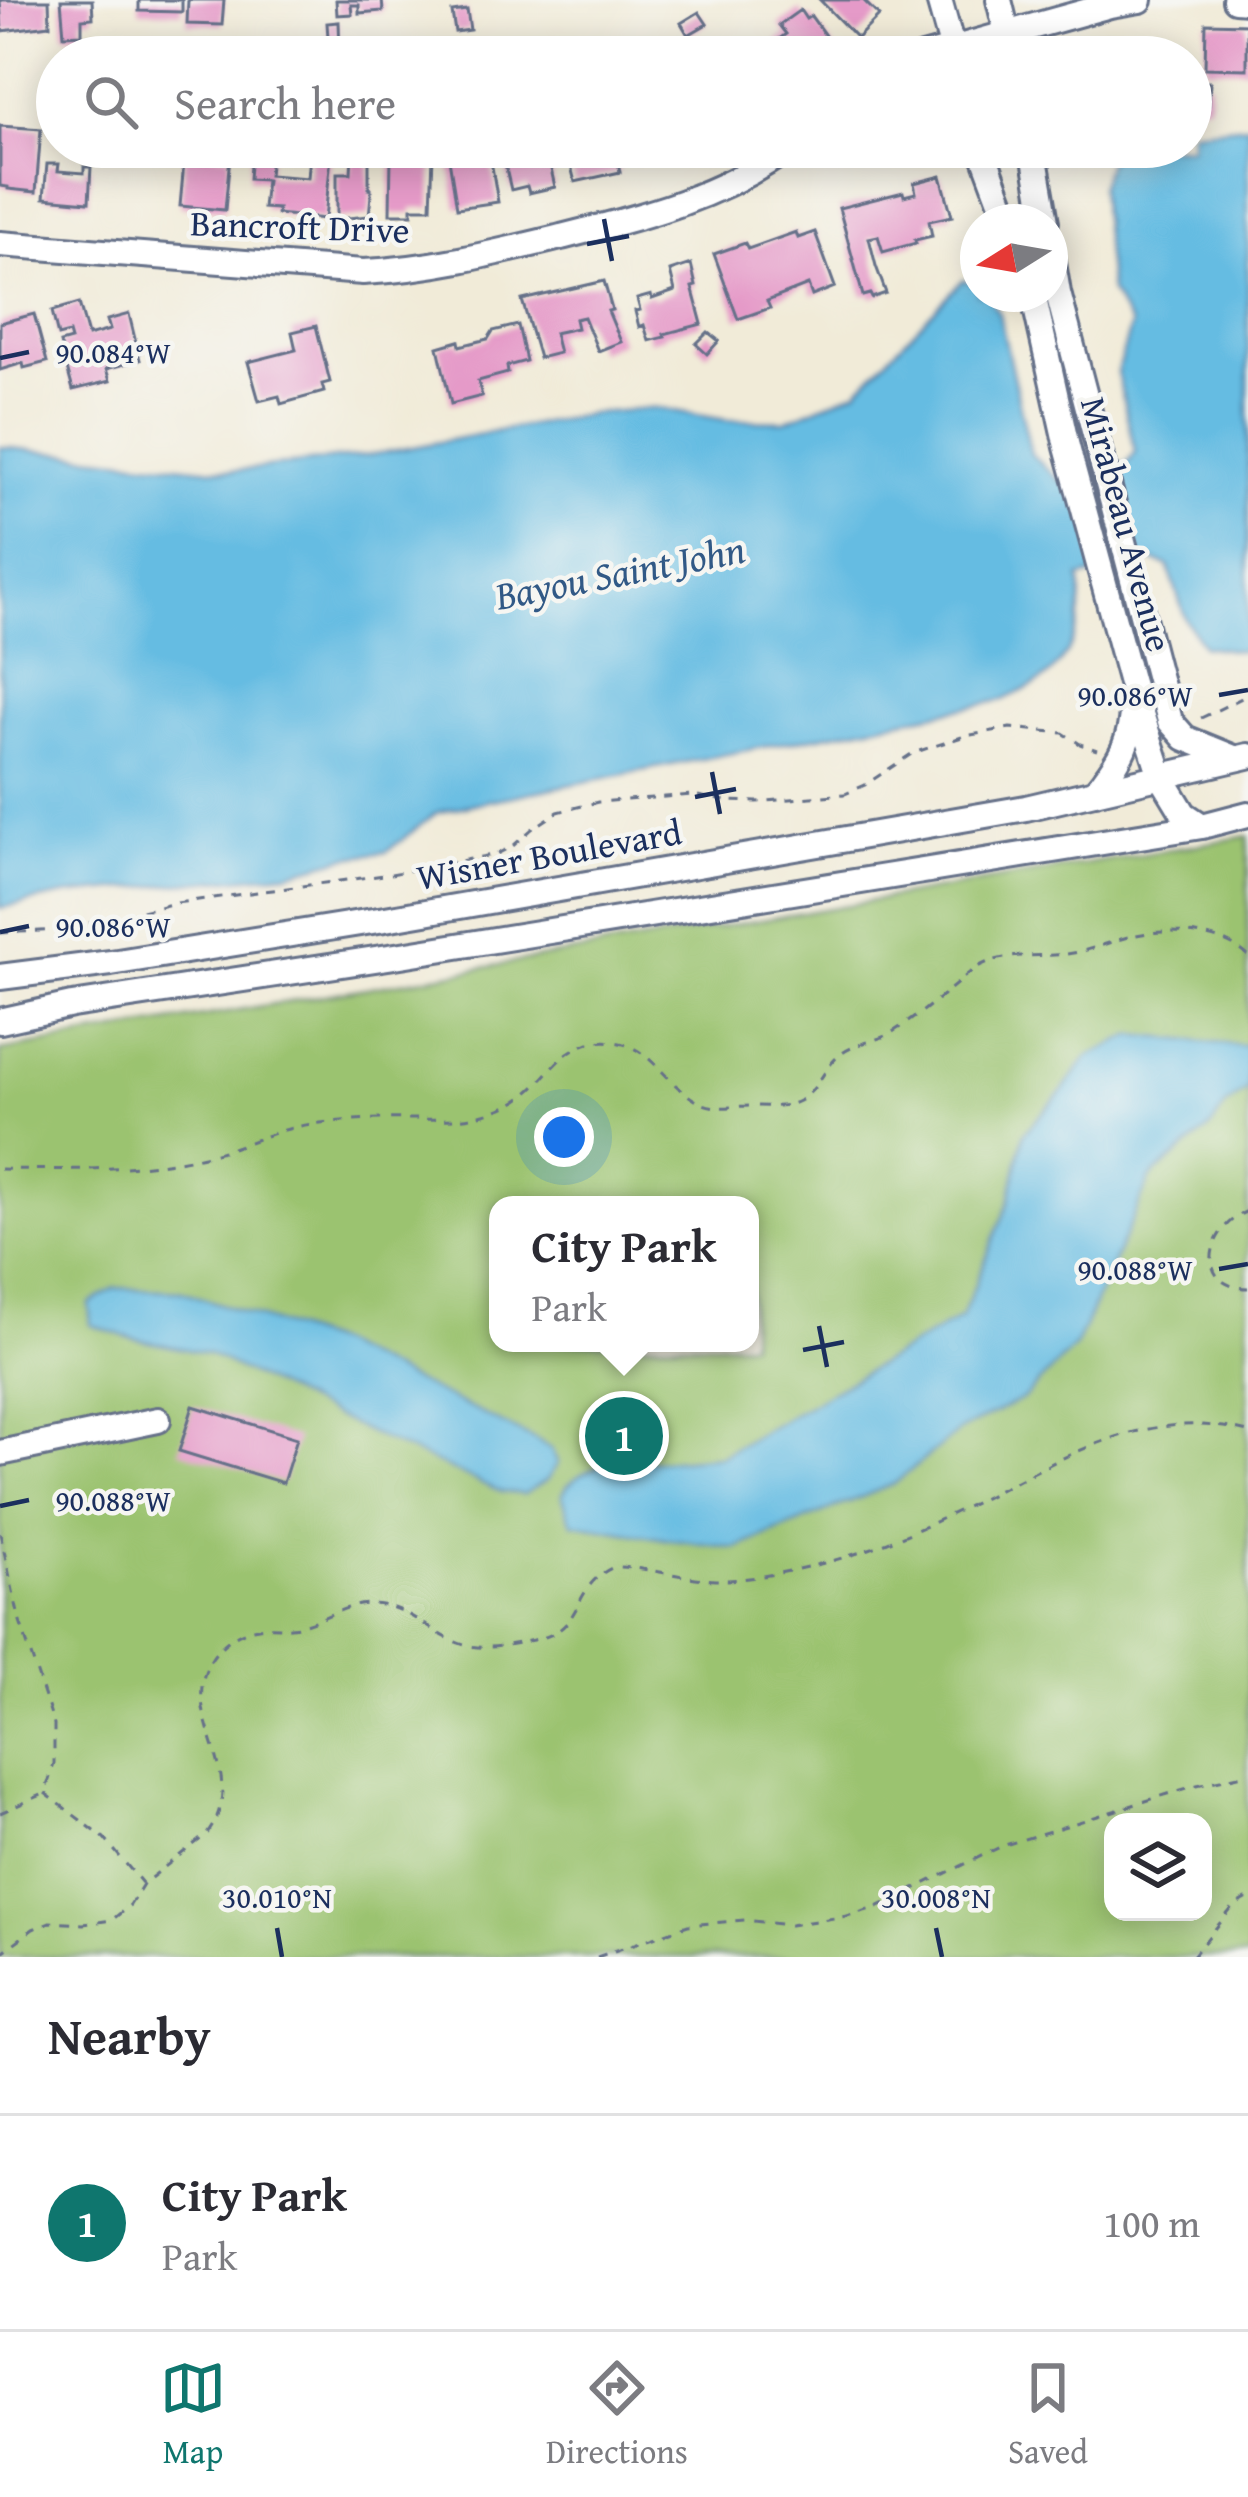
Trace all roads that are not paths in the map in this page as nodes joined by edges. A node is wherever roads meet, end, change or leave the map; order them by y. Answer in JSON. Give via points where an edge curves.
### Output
{"nodes":[{"id":1,"x":939,"y":0,"type":"edge"},
{"id":2,"x":999,"y":0,"type":"edge"},
{"id":3,"x":1140,"y":0,"type":"edge"},
{"id":4,"x":1235,"y":0,"type":"edge"},
{"id":5,"x":1248,"y":1,"type":"edge"},
{"id":6,"x":949,"y":36,"type":"edge"},
{"id":7,"x":1009,"y":36,"type":"edge"},
{"id":8,"x":1033,"y":36,"type":"edge"},
{"id":9,"x":760,"y":168,"type":"edge"},
{"id":10,"x":990,"y":168,"type":"edge"},
{"id":11,"x":1037,"y":168,"type":"edge"},
{"id":12,"x":1003,"y":204,"type":"edge"},
{"id":13,"x":1043,"y":204,"type":"edge"},
{"id":14,"x":0,"y":244,"type":"edge"},
{"id":15,"x":1037,"y":312,"type":"edge"},
{"id":16,"x":1063,"y":312,"type":"edge"},
{"id":17,"x":1131,"y":683,"type":"junction"},
{"id":18,"x":1242,"y":758,"type":"edge"},
{"id":19,"x":1161,"y":776,"type":"junction"},
{"id":20,"x":1095,"y":792,"type":"junction"},
{"id":21,"x":1248,"y":814,"type":"edge"},
{"id":22,"x":1202,"y":826,"type":"junction"},
{"id":23,"x":0,"y":977,"type":"edge"},
{"id":24,"x":0,"y":1021,"type":"edge"},
{"id":25,"x":158,"y":1420,"type":"dead end"},
{"id":26,"x":0,"y":1453,"type":"edge"}],
"edges":[{"from":1,"to":6,"type":"street"},
{"from":2,"to":7,"type":"street"},
{"from":3,"to":8,"type":"street"},
{"from":4,"to":5,"type":"street"},
{"from":9,"to":14,"type":"street","name":"Bancroft Drive","via":[[670,208],[410,270]]},
{"from":10,"to":12,"type":"street"},
{"from":11,"to":13,"type":"street"},
{"from":15,"to":17,"type":"street","name":"Mirabeau Avenue"},
{"from":16,"to":18,"type":"street","name":"Mirabeau Avenue","via":[[1169,721],[1198,745]]},
{"from":17,"to":19,"type":"street","name":"Mirabeau Avenue"},
{"from":17,"to":20,"type":"street","via":[[1125,748]]},
{"from":18,"to":19,"type":"street","name":"Wisner Boulevard"},
{"from":19,"to":20,"type":"street","name":"Wisner Boulevard"},
{"from":19,"to":22,"type":"street","name":"Mirabeau Avenue","via":[[1184,814]]},
{"from":20,"to":23,"type":"street","name":"Wisner Boulevard","via":[[362,922]]},
{"from":21,"to":22,"type":"street","name":"Wisner Boulevard"},
{"from":22,"to":24,"type":"street","name":"Wisner Boulevard"},
{"from":25,"to":26,"type":"street"}]}
